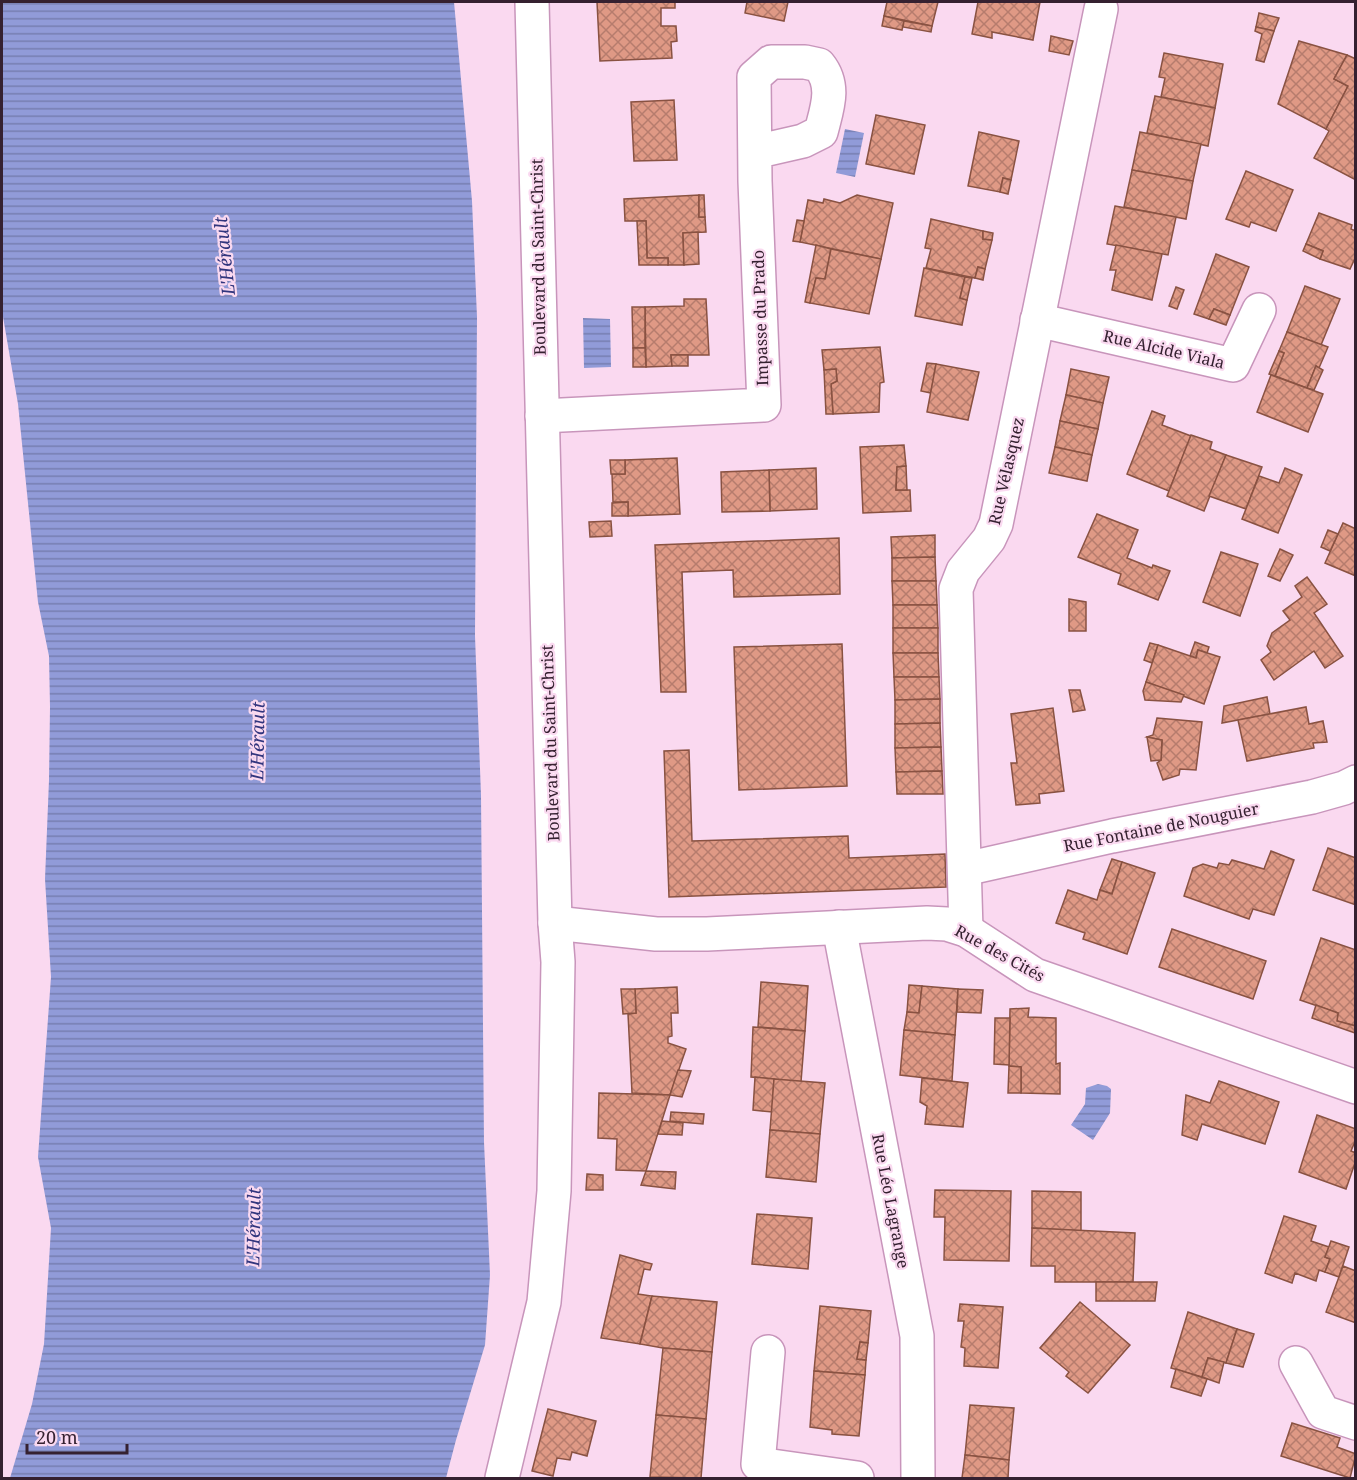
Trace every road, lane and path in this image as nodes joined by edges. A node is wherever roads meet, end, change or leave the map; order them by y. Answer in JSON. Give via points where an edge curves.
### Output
{"nodes":[{"id":1,"x":532,"y":2,"type":"edge"},
{"id":2,"x":1101,"y":9,"type":"dead end"},
{"id":3,"x":755,"y":152,"type":"dead end"},
{"id":4,"x":1259,"y":310,"type":"dead end"},
{"id":5,"x":1037,"y":320,"type":"junction"},
{"id":6,"x":542,"y":416,"type":"junction"},
{"id":7,"x":1356,"y":782,"type":"edge"},
{"id":8,"x":965,"y":869,"type":"junction"},
{"id":9,"x":555,"y":923,"type":"junction"},
{"id":10,"x":839,"y":927,"type":"junction"},
{"id":11,"x":966,"y":930,"type":"junction"},
{"id":12,"x":1356,"y":1087,"type":"edge"},
{"id":13,"x":768,"y":1352,"type":"dead end"},
{"id":14,"x":1296,"y":1363,"type":"dead end"},
{"id":15,"x":1356,"y":1423,"type":"edge"},
{"id":16,"x":502,"y":1479,"type":"edge"},
{"id":17,"x":858,"y":1479,"type":"edge"},
{"id":18,"x":918,"y":1479,"type":"edge"}],
"edges":[{"from":1,"to":6,"type":"street","name":"Boulevard du Saint-Christ"},
{"from":2,"to":5,"type":"street","name":"Rue Vélasquez"},
{"from":3,"to":6,"type":"street","name":"Impasse du Prado","via":[[764,405]]},
{"from":4,"to":5,"type":"street","name":"Rue Alcide Viala","via":[[1233,365]]},
{"from":5,"to":8,"type":"street","name":"Rue Vélasquez","via":[[996,524],[963,571],[956,589]]},
{"from":6,"to":9,"type":"street","name":"Boulevard du Saint-Christ"},
{"from":7,"to":8,"type":"street","name":"Rue Fontaine de Nouguier","via":[[1312,797]]},
{"from":8,"to":11,"type":"street","name":"Rue Vélasquez"},
{"from":9,"to":10,"type":"street","name":"Rue des Cités","via":[[676,934]]},
{"from":9,"to":16,"type":"street","name":"Boulevard du Saint-Christ","via":[[558,1072],[554,1191],[544,1302]]},
{"from":10,"to":11,"type":"street","name":"Rue des Cités","via":[[927,922]]},
{"from":10,"to":18,"type":"street","name":"Rue Léo Lagrange","via":[[917,1336]]},
{"from":11,"to":12,"type":"street","name":"Rue des Cités","via":[[1035,975]]},
{"from":13,"to":17,"type":"street","via":[[758,1464]]},
{"from":14,"to":15,"type":"street","via":[[1323,1412]]}]}
